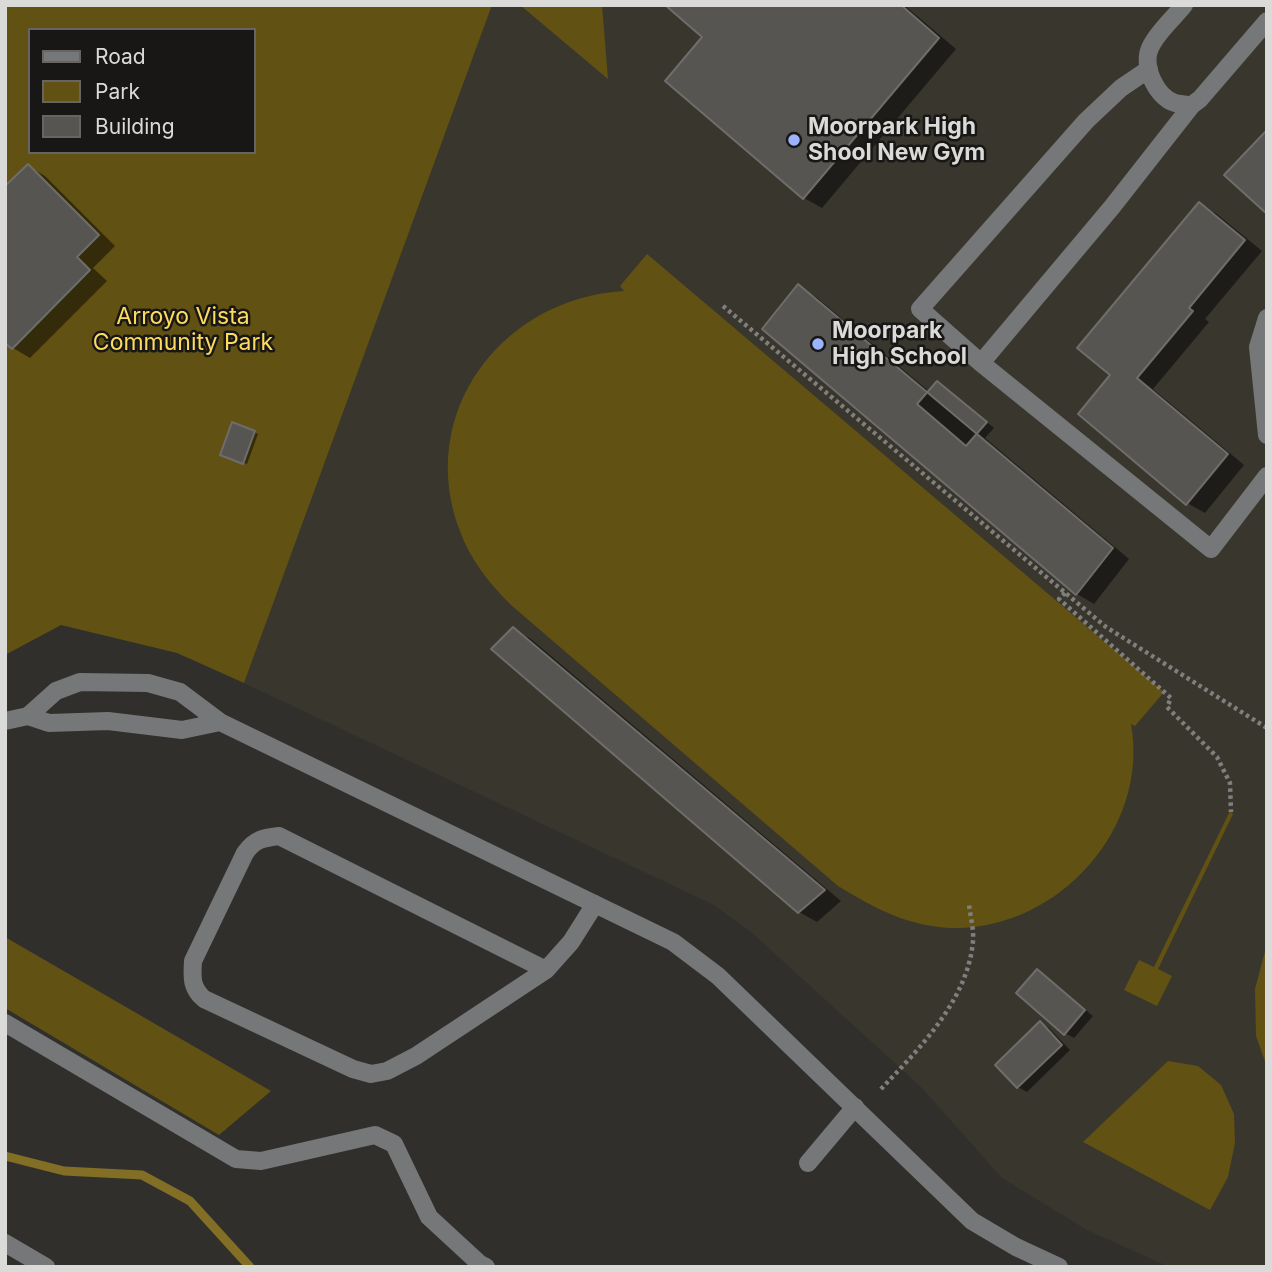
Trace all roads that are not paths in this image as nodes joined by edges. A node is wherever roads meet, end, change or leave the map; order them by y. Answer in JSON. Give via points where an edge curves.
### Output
{"nodes":[{"id":1,"x":1185,"y":5,"type":"edge"},
{"id":2,"x":1267,"y":21,"type":"edge"},
{"id":3,"x":1149,"y":69,"type":"junction"},
{"id":4,"x":1192,"y":105,"type":"junction"},
{"id":5,"x":1267,"y":318,"type":"edge"},
{"id":6,"x":981,"y":363,"type":"junction"},
{"id":7,"x":1267,"y":435,"type":"edge"},
{"id":8,"x":1267,"y":476,"type":"edge"},
{"id":9,"x":28,"y":716,"type":"junction"},
{"id":10,"x":5,"y":721,"type":"edge"},
{"id":11,"x":219,"y":722,"type":"junction"},
{"id":12,"x":595,"y":904,"type":"junction"},
{"id":13,"x":546,"y":971,"type":"junction"},
{"id":14,"x":5,"y":1023,"type":"edge"},
{"id":15,"x":855,"y":1107,"type":"junction"},
{"id":16,"x":808,"y":1163,"type":"dead end"},
{"id":17,"x":5,"y":1243,"type":"edge"},
{"id":18,"x":46,"y":1267,"type":"edge"},
{"id":19,"x":486,"y":1267,"type":"edge"},
{"id":20,"x":1059,"y":1267,"type":"edge"}],
"edges":[{"from":1,"to":3,"type":"street","via":[[1150,48]]},
{"from":2,"to":4,"type":"street"},
{"from":3,"to":4,"type":"street","via":[[1157,88],[1173,103]]},
{"from":3,"to":6,"type":"street","via":[[1086,121],[920,309]]},
{"from":4,"to":6,"type":"street"},
{"from":5,"to":7,"type":"street","via":[[1258,347]]},
{"from":6,"to":8,"type":"street","via":[[1211,549]]},
{"from":9,"to":10,"type":"street"},
{"from":9,"to":11,"type":"street","via":[[49,723],[107,720],[182,730]]},
{"from":9,"to":11,"type":"street","via":[[56,691],[80,682],[148,683],[180,692]]},
{"from":11,"to":12,"type":"street"},
{"from":12,"to":13,"type":"street"},
{"from":12,"to":15,"type":"street","via":[[673,942],[718,976]]},
{"from":13,"to":13,"type":"street","via":[[416,1056],[372,1074],[204,999],[191,981],[192,961],[245,853],[261,838],[279,836]]},
{"from":14,"to":19,"type":"street","via":[[236,1159],[261,1161],[375,1135],[394,1144],[429,1217]]},
{"from":15,"to":16,"type":"street"},
{"from":15,"to":20,"type":"street","via":[[972,1221]]},
{"from":17,"to":18,"type":"street"}]}
